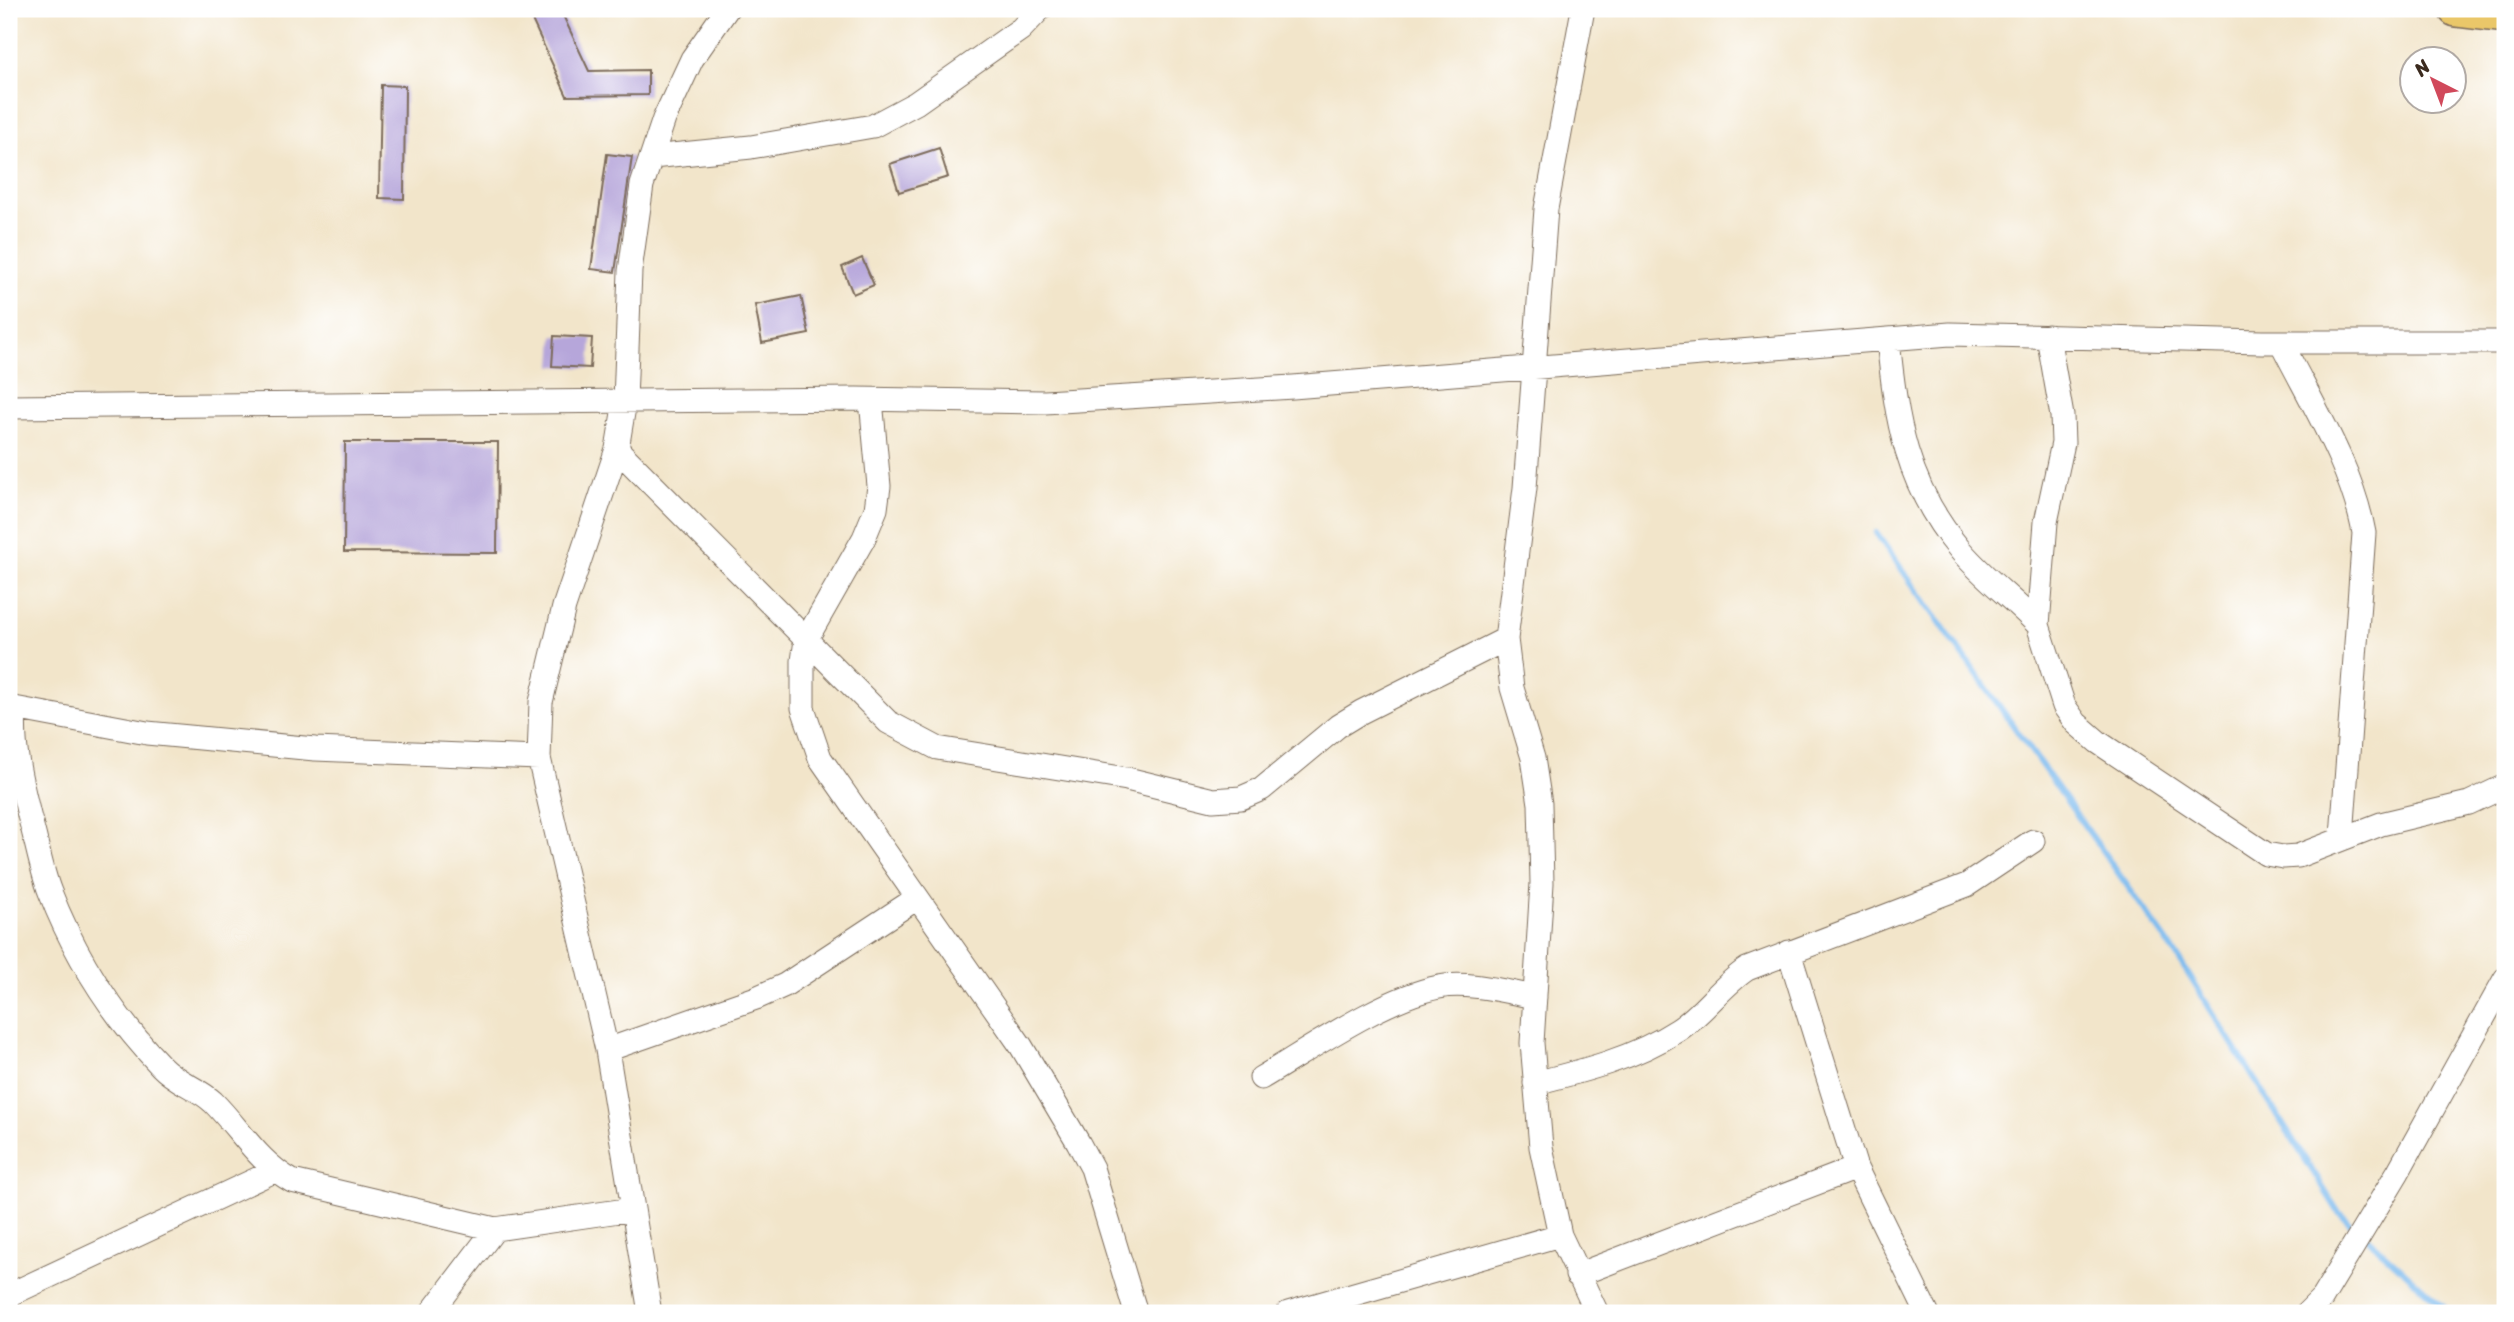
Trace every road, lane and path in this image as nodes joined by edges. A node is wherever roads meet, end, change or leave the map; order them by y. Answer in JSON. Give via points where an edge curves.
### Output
{"nodes":[{"id":1,"x":727,"y":9,"type":"edge"},
{"id":2,"x":1040,"y":9,"type":"edge"},
{"id":3,"x":1583,"y":9,"type":"edge"},
{"id":4,"x":2456,"y":9,"type":"edge"},
{"id":5,"x":2505,"y":15,"type":"edge"},
{"id":6,"x":652,"y":157,"type":"junction"},
{"id":7,"x":2048,"y":336,"type":"junction"},
{"id":8,"x":1888,"y":339,"type":"junction"},
{"id":9,"x":2281,"y":342,"type":"junction"},
{"id":10,"x":2505,"y":342,"type":"edge"},
{"id":11,"x":1536,"y":368,"type":"junction"},
{"id":12,"x":871,"y":400,"type":"junction"},
{"id":13,"x":625,"y":401,"type":"junction"},
{"id":14,"x":9,"y":407,"type":"edge"},
{"id":15,"x":617,"y":449,"type":"junction"},
{"id":16,"x":2038,"y":625,"type":"junction"},
{"id":17,"x":806,"y":639,"type":"junction"},
{"id":18,"x":1506,"y":639,"type":"junction"},
{"id":19,"x":12,"y":708,"type":"edge"},
{"id":20,"x":539,"y":758,"type":"junction"},
{"id":21,"x":2505,"y":786,"type":"edge"},
{"id":22,"x":2342,"y":837,"type":"junction"},
{"id":23,"x":2033,"y":841,"type":"dead end"},
{"id":24,"x":917,"y":898,"type":"junction"},
{"id":25,"x":1789,"y":952,"type":"junction"},
{"id":26,"x":2505,"y":979,"type":"edge"},
{"id":27,"x":1535,"y":997,"type":"junction"},
{"id":28,"x":2499,"y":1000,"type":"edge"},
{"id":29,"x":607,"y":1050,"type":"junction"},
{"id":30,"x":1261,"y":1079,"type":"dead end"},
{"id":31,"x":1535,"y":1083,"type":"junction"},
{"id":32,"x":1856,"y":1168,"type":"junction"},
{"id":33,"x":274,"y":1171,"type":"junction"},
{"id":34,"x":632,"y":1209,"type":"junction"},
{"id":35,"x":495,"y":1229,"type":"junction"},
{"id":36,"x":1560,"y":1235,"type":"junction"},
{"id":37,"x":1577,"y":1275,"type":"junction"},
{"id":38,"x":9,"y":1295,"type":"edge"},
{"id":39,"x":2322,"y":1308,"type":"edge"},
{"id":40,"x":431,"y":1313,"type":"edge"},
{"id":41,"x":650,"y":1313,"type":"edge"},
{"id":42,"x":1136,"y":1313,"type":"edge"},
{"id":43,"x":1288,"y":1313,"type":"edge"},
{"id":44,"x":1597,"y":1313,"type":"edge"},
{"id":45,"x":1927,"y":1313,"type":"edge"}],
"edges":[{"from":1,"to":6,"type":"street","via":[[692,59]]},
{"from":2,"to":6,"type":"street","via":[[1021,29],[937,88],[873,126],[751,147]]},
{"from":3,"to":11,"type":"street","via":[[1546,209]]},
{"from":4,"to":5,"type":"main road"},
{"from":6,"to":13,"type":"street","via":[[642,185],[630,271]]},
{"from":7,"to":8,"type":"street","via":[[1950,334]]},
{"from":7,"to":9,"type":"street"},
{"from":7,"to":16,"type":"street","via":[[2063,443],[2046,522]]},
{"from":8,"to":11,"type":"street"},
{"from":8,"to":16,"type":"street","via":[[1905,452],[1927,498],[1962,552]]},
{"from":9,"to":10,"type":"street"},
{"from":9,"to":22,"type":"street","via":[[2333,446],[2364,533]]},
{"from":11,"to":12,"type":"street","via":[[1045,402]]},
{"from":11,"to":18,"type":"street"},
{"from":12,"to":13,"type":"street"},
{"from":12,"to":17,"type":"street","via":[[879,486],[876,509]]},
{"from":13,"to":14,"type":"street"},
{"from":13,"to":15,"type":"street"},
{"from":15,"to":17,"type":"street"},
{"from":15,"to":20,"type":"street","via":[[546,673]]},
{"from":16,"to":22,"type":"street","via":[[2064,706],[2098,743],[2266,854],[2298,856]]},
{"from":17,"to":18,"type":"street","via":[[888,722],[937,748],[1127,779],[1213,800],[1241,799],[1262,789],[1350,719]]},
{"from":17,"to":24,"type":"street","via":[[803,708],[820,758]]},
{"from":18,"to":27,"type":"street","via":[[1511,688],[1540,804],[1542,883]]},
{"from":19,"to":20,"type":"street","via":[[146,733],[315,749]]},
{"from":19,"to":33,"type":"street","via":[[17,769],[49,890],[75,946],[104,997],[163,1068],[209,1098]]},
{"from":20,"to":29,"type":"street"},
{"from":21,"to":22,"type":"street","via":[[2469,803]]},
{"from":23,"to":25,"type":"street","via":[[1967,885]]},
{"from":24,"to":29,"type":"street","via":[[785,985]]},
{"from":24,"to":42,"type":"street","via":[[1021,1046],[1092,1168]]},
{"from":25,"to":31,"type":"street","via":[[1727,982],[1676,1031],[1597,1068]]},
{"from":25,"to":32,"type":"street"},
{"from":26,"to":28,"type":"street"},
{"from":27,"to":30,"type":"street","via":[[1440,986],[1349,1027]]},
{"from":27,"to":31,"type":"street"},
{"from":28,"to":39,"type":"street"},
{"from":29,"to":34,"type":"street"},
{"from":31,"to":36,"type":"street","via":[[1547,1187]]},
{"from":32,"to":37,"type":"street"},
{"from":32,"to":45,"type":"street"},
{"from":33,"to":35,"type":"street","via":[[292,1181]]},
{"from":33,"to":38,"type":"street"},
{"from":34,"to":35,"type":"street"},
{"from":34,"to":41,"type":"street"},
{"from":35,"to":40,"type":"street"},
{"from":36,"to":37,"type":"street"},
{"from":36,"to":43,"type":"street"},
{"from":37,"to":44,"type":"street"}]}
